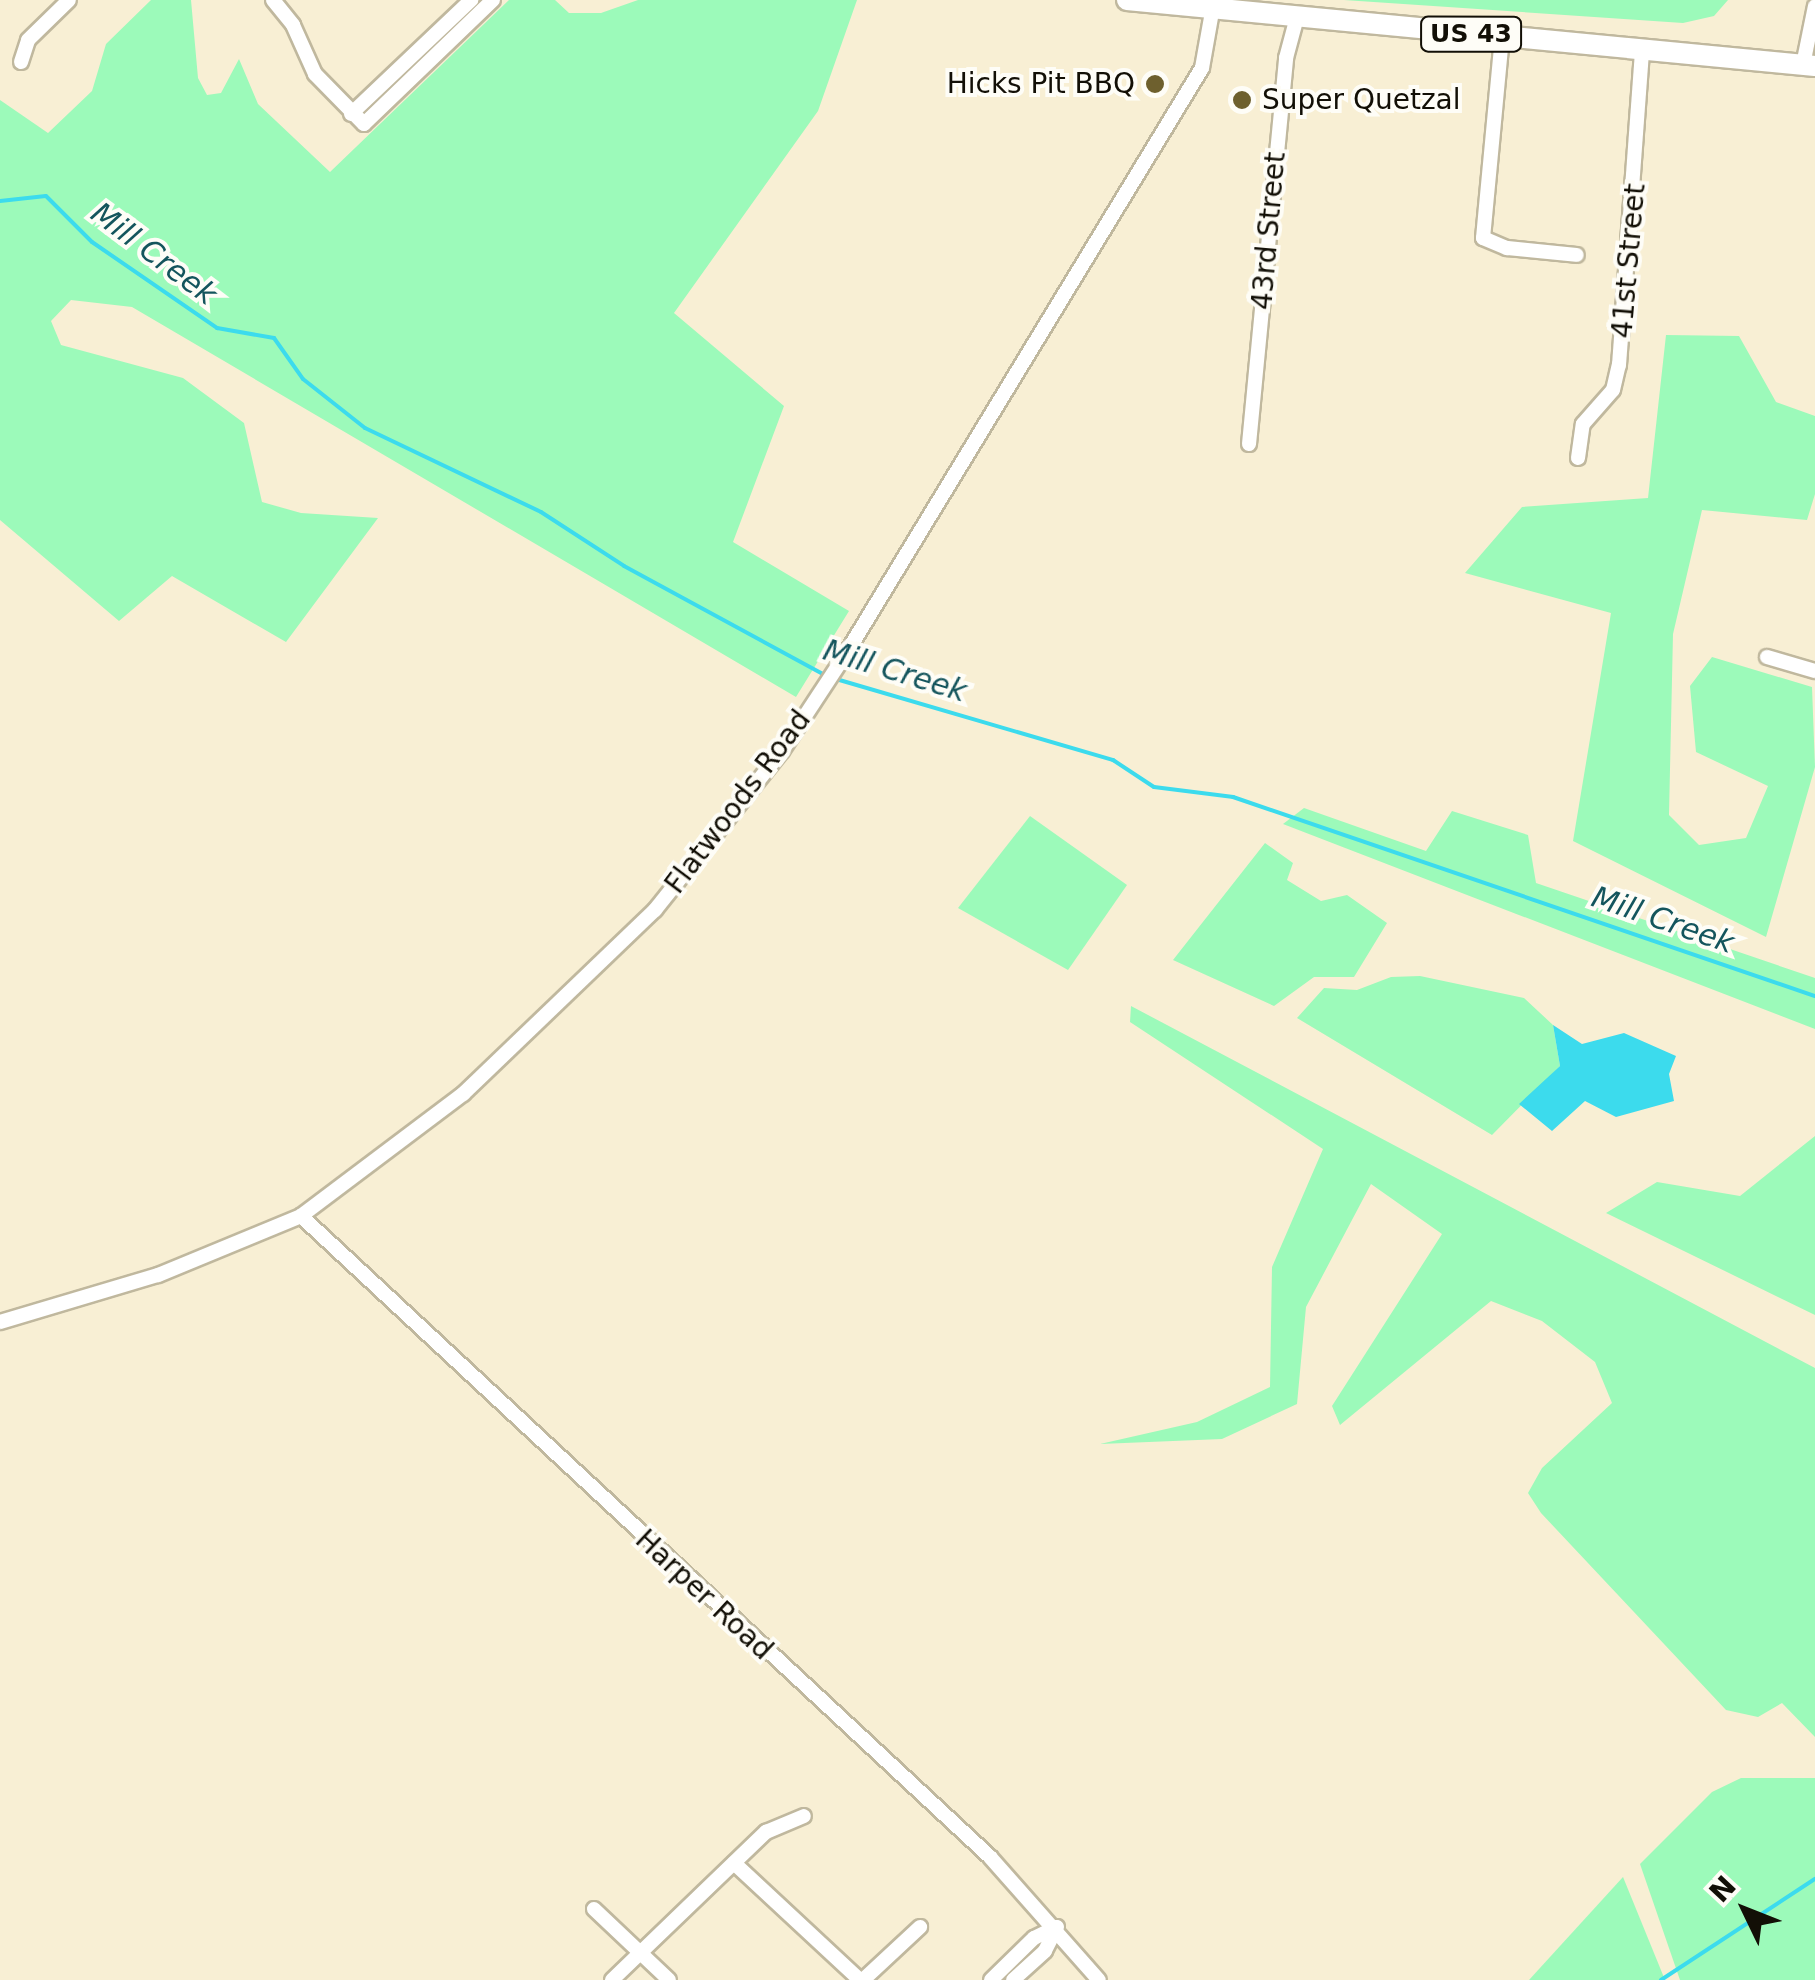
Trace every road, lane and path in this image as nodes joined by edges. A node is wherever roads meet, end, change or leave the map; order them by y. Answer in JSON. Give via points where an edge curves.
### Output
{"nodes":[{"id":1,"x":69,"y":0,"type":"edge"},
{"id":2,"x":272,"y":0,"type":"edge"},
{"id":3,"x":470,"y":0,"type":"edge"},
{"id":4,"x":493,"y":0,"type":"edge"},
{"id":5,"x":1127,"y":0,"type":"edge"},
{"id":6,"x":1815,"y":6,"type":"edge"},
{"id":7,"x":1212,"y":12,"type":"junction"},
{"id":8,"x":1296,"y":20,"type":"junction"},
{"id":9,"x":1502,"y":37,"type":"junction"},
{"id":10,"x":1642,"y":51,"type":"junction"},
{"id":11,"x":21,"y":62,"type":"dead end"},
{"id":12,"x":1809,"y":66,"type":"edge"},
{"id":13,"x":350,"y":114,"type":"junction"},
{"id":14,"x":1577,"y":254,"type":"dead end"},
{"id":15,"x":1249,"y":444,"type":"dead end"},
{"id":16,"x":1578,"y":458,"type":"dead end"},
{"id":17,"x":1767,"y":657,"type":"dead end"},
{"id":18,"x":1815,"y":671,"type":"edge"},
{"id":19,"x":302,"y":1216,"type":"junction"},
{"id":20,"x":0,"y":1322,"type":"edge"},
{"id":21,"x":804,"y":1816,"type":"dead end"},
{"id":22,"x":734,"y":1863,"type":"junction"},
{"id":23,"x":594,"y":1909,"type":"dead end"},
{"id":24,"x":920,"y":1927,"type":"dead end"},
{"id":25,"x":1057,"y":1928,"type":"junction"},
{"id":26,"x":640,"y":1953,"type":"junction"},
{"id":27,"x":612,"y":1980,"type":"edge"},
{"id":28,"x":669,"y":1980,"type":"edge"},
{"id":29,"x":862,"y":1980,"type":"edge"},
{"id":30,"x":990,"y":1980,"type":"edge"},
{"id":31,"x":1013,"y":1980,"type":"edge"},
{"id":32,"x":1100,"y":1980,"type":"edge"}],
"edges":[{"from":1,"to":11,"type":"street","via":[[28,40]]},
{"from":2,"to":13,"type":"street","via":[[293,25],[315,74]]},
{"from":3,"to":13,"type":"street"},
{"from":4,"to":13,"type":"street","via":[[364,124]]},
{"from":5,"to":7,"type":"highway","number":"US 43"},
{"from":6,"to":12,"type":"street"},
{"from":7,"to":8,"type":"highway","number":"US 43"},
{"from":7,"to":19,"type":"street","name":"Flatwoods Road","via":[[1202,68],[847,652],[713,841],[603,964],[405,1143]]},
{"from":8,"to":9,"type":"highway","number":"US 43"},
{"from":8,"to":15,"type":"street","name":"43rd Street","via":[[1286,58]]},
{"from":9,"to":10,"type":"highway","number":"US 43"},
{"from":9,"to":14,"type":"street","via":[[1483,238],[1508,248]]},
{"from":10,"to":12,"type":"highway","number":"US 43"},
{"from":10,"to":16,"type":"street","name":"41st Street","via":[[1620,365],[1613,390],[1583,424]]},
{"from":17,"to":18,"type":"street"},
{"from":19,"to":20,"type":"street","name":"Flatwoods Road","via":[[158,1275]]},
{"from":19,"to":25,"type":"street","name":"Harper Road","via":[[990,1857]]},
{"from":21,"to":22,"type":"street","via":[[783,1820]]},
{"from":22,"to":26,"type":"street"},
{"from":22,"to":29,"type":"street"},
{"from":23,"to":26,"type":"street"},
{"from":24,"to":29,"type":"street"},
{"from":25,"to":30,"type":"street","via":[[1034,1938]]},
{"from":25,"to":31,"type":"street","via":[[1045,1950]]},
{"from":25,"to":32,"type":"street","name":"Harper Road"},
{"from":26,"to":27,"type":"street"},
{"from":26,"to":28,"type":"street"}]}
